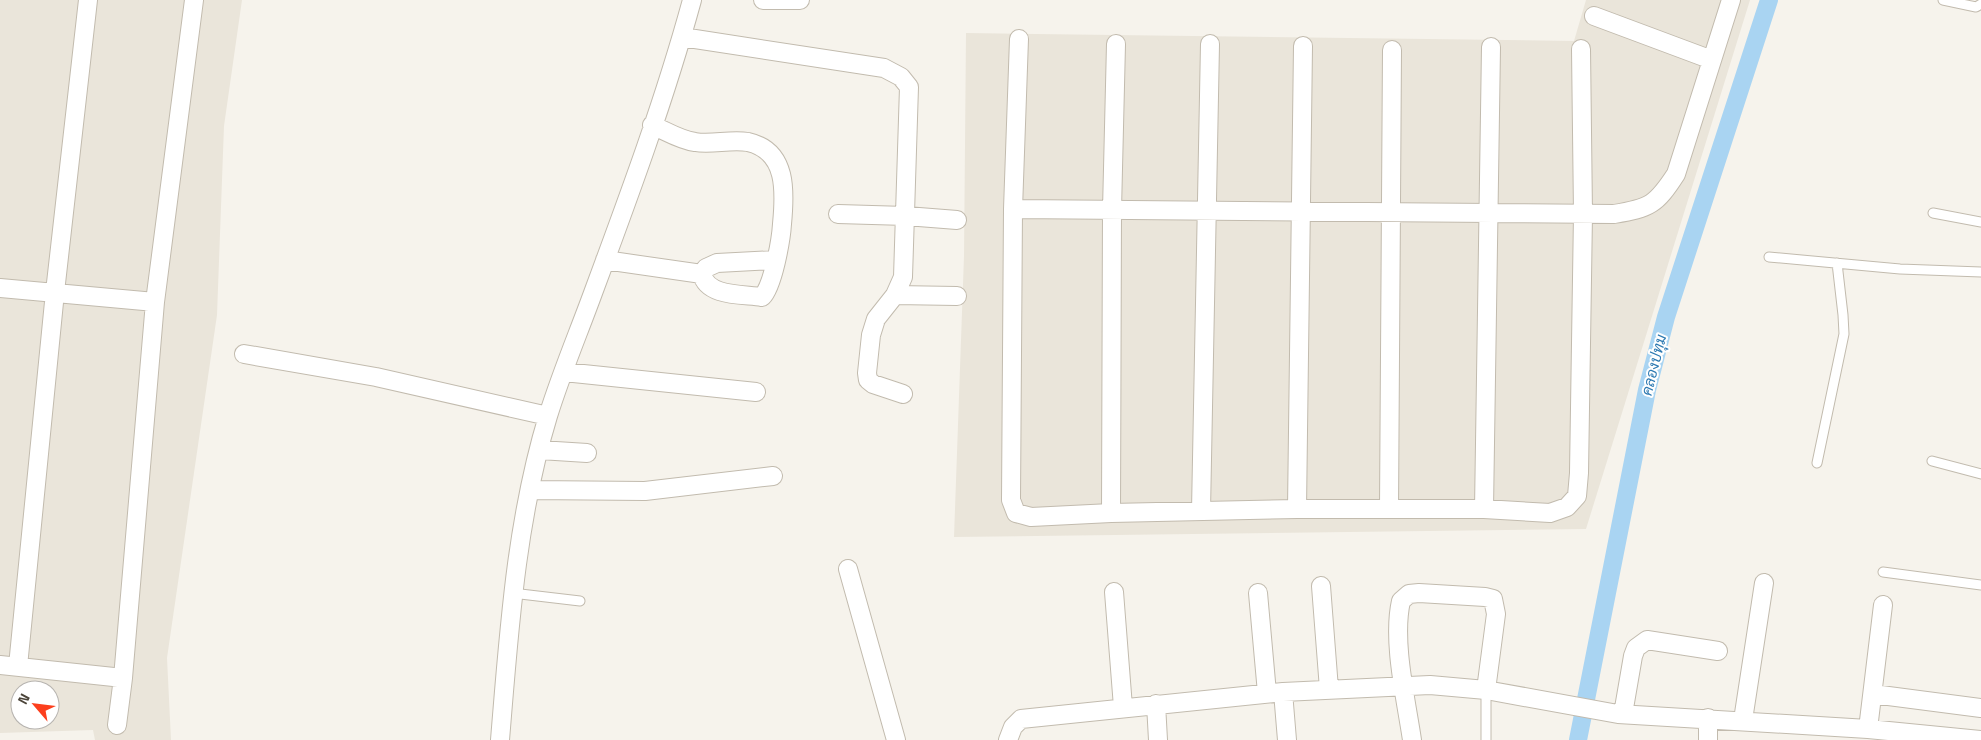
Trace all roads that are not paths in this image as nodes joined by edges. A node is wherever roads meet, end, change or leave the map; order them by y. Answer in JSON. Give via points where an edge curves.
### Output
{"nodes":[{"id":1,"x":88,"y":0,"type":"edge"},
{"id":2,"x":194,"y":0,"type":"edge"},
{"id":3,"x":692,"y":0,"type":"edge"},
{"id":4,"x":763,"y":0,"type":"edge"},
{"id":5,"x":800,"y":0,"type":"edge"},
{"id":6,"x":1731,"y":0,"type":"edge"},
{"id":7,"x":1943,"y":0,"type":"edge"},
{"id":8,"x":1981,"y":4,"type":"edge"},
{"id":9,"x":1594,"y":16,"type":"dead end"},
{"id":10,"x":682,"y":37,"type":"junction"},
{"id":11,"x":1019,"y":39,"type":"dead end"},
{"id":12,"x":1116,"y":44,"type":"dead end"},
{"id":13,"x":1210,"y":44,"type":"dead end"},
{"id":14,"x":1303,"y":46,"type":"dead end"},
{"id":15,"x":1491,"y":47,"type":"dead end"},
{"id":16,"x":1581,"y":49,"type":"dead end"},
{"id":17,"x":1392,"y":50,"type":"dead end"},
{"id":18,"x":1712,"y":60,"type":"junction"},
{"id":19,"x":652,"y":125,"type":"junction"},
{"id":20,"x":1013,"y":209,"type":"junction"},
{"id":21,"x":1112,"y":210,"type":"junction"},
{"id":22,"x":1207,"y":211,"type":"junction"},
{"id":23,"x":1300,"y":212,"type":"junction"},
{"id":24,"x":1390,"y":212,"type":"junction"},
{"id":25,"x":1933,"y":213,"type":"dead end"},
{"id":26,"x":838,"y":214,"type":"dead end"},
{"id":27,"x":1489,"y":214,"type":"junction"},
{"id":28,"x":1583,"y":214,"type":"junction"},
{"id":29,"x":906,"y":216,"type":"junction"},
{"id":30,"x":957,"y":220,"type":"dead end"},
{"id":31,"x":1981,"y":222,"type":"edge"},
{"id":32,"x":1769,"y":257,"type":"dead end"},
{"id":33,"x":605,"y":260,"type":"junction"},
{"id":34,"x":775,"y":260,"type":"junction"},
{"id":35,"x":1837,"y":263,"type":"junction"},
{"id":36,"x":1981,"y":272,"type":"edge"},
{"id":37,"x":702,"y":274,"type":"junction"},
{"id":38,"x":0,"y":288,"type":"edge"},
{"id":39,"x":55,"y":292,"type":"junction"},
{"id":40,"x":895,"y":295,"type":"junction"},
{"id":41,"x":957,"y":296,"type":"dead end"},
{"id":42,"x":155,"y":302,"type":"junction"},
{"id":43,"x":244,"y":354,"type":"dead end"},
{"id":44,"x":564,"y":372,"type":"junction"},
{"id":45,"x":756,"y":392,"type":"dead end"},
{"id":46,"x":903,"y":394,"type":"dead end"},
{"id":47,"x":548,"y":416,"type":"junction"},
{"id":48,"x":540,"y":450,"type":"junction"},
{"id":49,"x":588,"y":454,"type":"dead end"},
{"id":50,"x":1932,"y":461,"type":"dead end"},
{"id":51,"x":1816,"y":463,"type":"dead end"},
{"id":52,"x":1981,"y":474,"type":"edge"},
{"id":53,"x":773,"y":476,"type":"dead end"},
{"id":54,"x":530,"y":490,"type":"junction"},
{"id":55,"x":1297,"y":509,"type":"junction"},
{"id":56,"x":1389,"y":509,"type":"junction"},
{"id":57,"x":1484,"y":509,"type":"junction"},
{"id":58,"x":1201,"y":511,"type":"junction"},
{"id":59,"x":1111,"y":513,"type":"junction"},
{"id":60,"x":848,"y":569,"type":"dead end"},
{"id":61,"x":1883,"y":572,"type":"dead end"},
{"id":62,"x":1764,"y":583,"type":"dead end"},
{"id":63,"x":1981,"y":585,"type":"edge"},
{"id":64,"x":1321,"y":586,"type":"dead end"},
{"id":65,"x":1114,"y":592,"type":"dead end"},
{"id":66,"x":512,"y":593,"type":"junction"},
{"id":67,"x":1258,"y":593,"type":"dead end"},
{"id":68,"x":580,"y":601,"type":"dead end"},
{"id":69,"x":1883,"y":605,"type":"dead end"},
{"id":70,"x":1718,"y":651,"type":"dead end"},
{"id":71,"x":9,"y":665,"type":"edge"},
{"id":72,"x":123,"y":678,"type":"junction"},
{"id":73,"x":1404,"y":685,"type":"junction"},
{"id":74,"x":1329,"y":689,"type":"junction"},
{"id":75,"x":1486,"y":690,"type":"junction"},
{"id":76,"x":1275,"y":692,"type":"junction"},
{"id":77,"x":1873,"y":694,"type":"junction"},
{"id":78,"x":1156,"y":704,"type":"junction"},
{"id":79,"x":1124,"y":708,"type":"junction"},
{"id":80,"x":1981,"y":708,"type":"edge"},
{"id":81,"x":1621,"y":714,"type":"junction"},
{"id":82,"x":1708,"y":718,"type":"junction"},
{"id":83,"x":1742,"y":720,"type":"junction"},
{"id":84,"x":117,"y":725,"type":"dead end"},
{"id":85,"x":1868,"y":729,"type":"junction"},
{"id":86,"x":1825,"y":733,"type":"edge"},
{"id":87,"x":500,"y":740,"type":"edge"},
{"id":88,"x":896,"y":740,"type":"edge"},
{"id":89,"x":1008,"y":740,"type":"edge"},
{"id":90,"x":1158,"y":740,"type":"edge"},
{"id":91,"x":1287,"y":740,"type":"edge"},
{"id":92,"x":1412,"y":740,"type":"edge"},
{"id":93,"x":1486,"y":740,"type":"edge"},
{"id":94,"x":1708,"y":740,"type":"edge"},
{"id":95,"x":1981,"y":740,"type":"edge"}],
"edges":[{"from":1,"to":39,"type":"street"},
{"from":2,"to":42,"type":"street"},
{"from":3,"to":10,"type":"street"},
{"from":4,"to":5,"type":"street"},
{"from":6,"to":18,"type":"street"},
{"from":7,"to":8,"type":"lane","via":[[1976,7]]},
{"from":9,"to":18,"type":"street"},
{"from":10,"to":19,"type":"street"},
{"from":10,"to":29,"type":"street","via":[[884,68],[901,77],[909,87]]},
{"from":11,"to":20,"type":"street"},
{"from":12,"to":21,"type":"street"},
{"from":13,"to":22,"type":"street"},
{"from":14,"to":23,"type":"street"},
{"from":15,"to":27,"type":"street"},
{"from":16,"to":28,"type":"street"},
{"from":17,"to":24,"type":"street"},
{"from":18,"to":28,"type":"street","via":[[1676,174],[1662,196],[1642,210]]},
{"from":19,"to":33,"type":"street"},
{"from":19,"to":34,"type":"street","via":[[692,142],[748,142],[764,149],[778,165],[784,184],[782,232]]},
{"from":20,"to":21,"type":"street"},
{"from":20,"to":59,"type":"street","via":[[1010,500],[1016,513],[1031,517]]},
{"from":21,"to":22,"type":"street"},
{"from":21,"to":59,"type":"street"},
{"from":22,"to":23,"type":"street"},
{"from":22,"to":58,"type":"street"},
{"from":23,"to":24,"type":"street"},
{"from":23,"to":55,"type":"street"},
{"from":24,"to":27,"type":"street"},
{"from":24,"to":56,"type":"street"},
{"from":25,"to":31,"type":"lane"},
{"from":26,"to":29,"type":"street"},
{"from":27,"to":28,"type":"street"},
{"from":27,"to":57,"type":"street"},
{"from":28,"to":57,"type":"street","via":[[1577,496],[1567,507],[1550,513]]},
{"from":29,"to":30,"type":"street"},
{"from":29,"to":40,"type":"street","via":[[903,277]]},
{"from":32,"to":35,"type":"lane"},
{"from":33,"to":37,"type":"street"},
{"from":33,"to":44,"type":"street"},
{"from":34,"to":37,"type":"street","via":[[718,263],[706,268]]},
{"from":34,"to":37,"type":"street","via":[[769,286],[762,297],[708,287]]},
{"from":35,"to":36,"type":"lane"},
{"from":35,"to":51,"type":"lane","via":[[1844,334]]},
{"from":38,"to":39,"type":"street"},
{"from":39,"to":42,"type":"street"},
{"from":39,"to":71,"type":"street"},
{"from":40,"to":41,"type":"street"},
{"from":40,"to":46,"type":"street","via":[[876,319],[867,373],[873,384]]},
{"from":42,"to":72,"type":"street"},
{"from":43,"to":47,"type":"street","via":[[376,377]]},
{"from":44,"to":45,"type":"street"},
{"from":44,"to":47,"type":"street"},
{"from":47,"to":48,"type":"street"},
{"from":48,"to":49,"type":"street"},
{"from":48,"to":54,"type":"street"},
{"from":50,"to":52,"type":"lane"},
{"from":53,"to":54,"type":"street","via":[[645,491]]},
{"from":54,"to":66,"type":"street"},
{"from":55,"to":56,"type":"street"},
{"from":55,"to":58,"type":"street"},
{"from":56,"to":57,"type":"street"},
{"from":58,"to":59,"type":"street"},
{"from":60,"to":88,"type":"street"},
{"from":61,"to":63,"type":"lane"},
{"from":62,"to":83,"type":"street"},
{"from":64,"to":74,"type":"street"},
{"from":65,"to":79,"type":"street"},
{"from":66,"to":68,"type":"lane"},
{"from":66,"to":87,"type":"street"},
{"from":67,"to":76,"type":"street"},
{"from":69,"to":77,"type":"street"},
{"from":70,"to":81,"type":"street","via":[[1648,640],[1641,643],[1632,656]]},
{"from":71,"to":72,"type":"street"},
{"from":72,"to":84,"type":"street"},
{"from":73,"to":74,"type":"street"},
{"from":73,"to":75,"type":"street"},
{"from":73,"to":75,"type":"street","via":[[1398,624],[1401,601],[1409,594],[1419,593],[1485,596],[1493,599],[1496,614]]},
{"from":73,"to":92,"type":"street"},
{"from":74,"to":76,"type":"street"},
{"from":75,"to":81,"type":"street"},
{"from":75,"to":93,"type":"lane"},
{"from":76,"to":78,"type":"street"},
{"from":76,"to":91,"type":"street"},
{"from":77,"to":80,"type":"street"},
{"from":77,"to":85,"type":"street"},
{"from":78,"to":79,"type":"street"},
{"from":78,"to":90,"type":"street"},
{"from":79,"to":89,"type":"street","via":[[1021,719],[1013,727]]},
{"from":81,"to":82,"type":"street"},
{"from":82,"to":83,"type":"street"},
{"from":82,"to":94,"type":"street"},
{"from":83,"to":86,"type":"street"},
{"from":85,"to":86,"type":"street"},
{"from":85,"to":95,"type":"street"}]}
